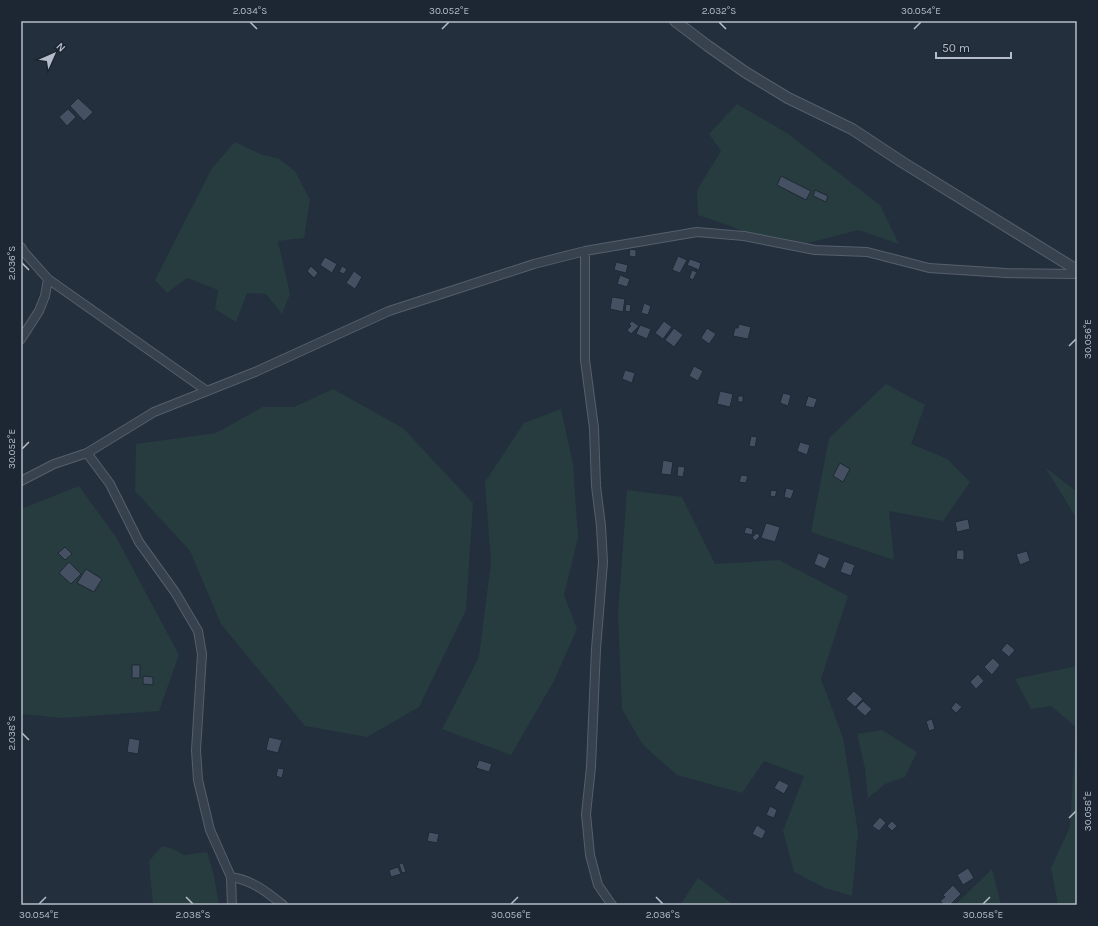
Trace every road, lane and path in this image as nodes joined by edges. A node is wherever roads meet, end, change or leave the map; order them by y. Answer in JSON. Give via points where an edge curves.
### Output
{"nodes":[{"id":1,"x":675,"y":21,"type":"edge"},
{"id":2,"x":21,"y":247,"type":"edge"},
{"id":3,"x":585,"y":251,"type":"junction"},
{"id":4,"x":1077,"y":270,"type":"edge"},
{"id":5,"x":1077,"y":274,"type":"edge"},
{"id":6,"x":48,"y":279,"type":"junction"},
{"id":7,"x":21,"y":339,"type":"edge"},
{"id":8,"x":207,"y":391,"type":"junction"},
{"id":9,"x":87,"y":453,"type":"junction"},
{"id":10,"x":21,"y":481,"type":"edge"},
{"id":11,"x":231,"y":877,"type":"junction"},
{"id":12,"x":232,"y":905,"type":"edge"},
{"id":13,"x":283,"y":905,"type":"edge"},
{"id":14,"x":612,"y":905,"type":"edge"}],
"edges":[{"from":1,"to":4,"type":"street","via":[[745,72],[788,98],[852,129]]},
{"from":2,"to":6,"type":"street"},
{"from":3,"to":5,"type":"street","via":[[697,232],[744,236],[815,250],[867,252],[928,268]]},
{"from":3,"to":8,"type":"street","via":[[534,264],[388,311],[255,372]]},
{"from":3,"to":14,"type":"street","via":[[585,360],[594,428],[603,562],[586,814],[590,855],[598,885]]},
{"from":6,"to":7,"type":"street","via":[[40,311]]},
{"from":6,"to":8,"type":"street"},
{"from":8,"to":9,"type":"street","via":[[154,412]]},
{"from":9,"to":10,"type":"street","via":[[54,464]]},
{"from":9,"to":11,"type":"street","via":[[110,484],[140,542],[175,592],[198,631],[202,654],[196,750],[198,780],[210,830]]},
{"from":11,"to":12,"type":"street"},
{"from":11,"to":13,"type":"street","via":[[255,884]]}]}
